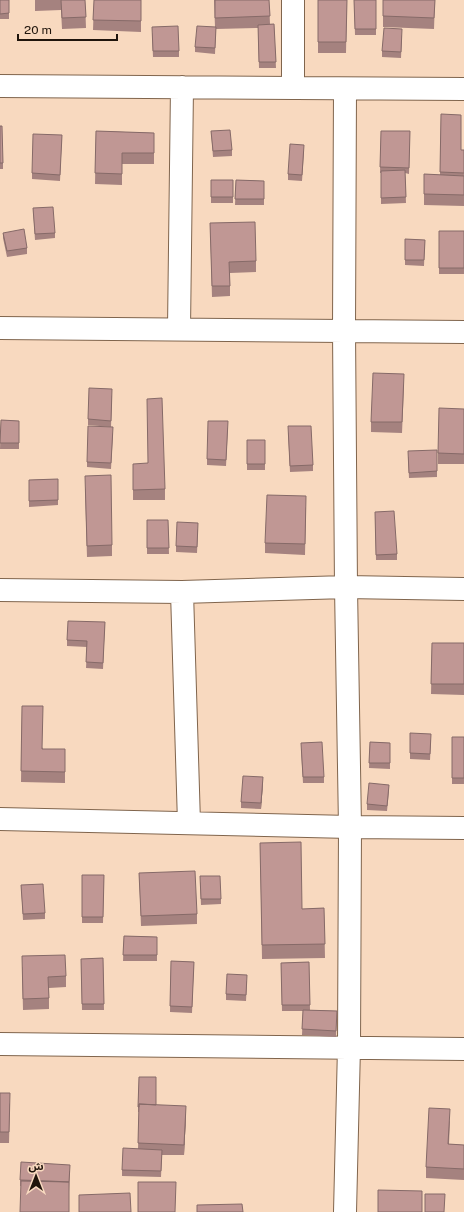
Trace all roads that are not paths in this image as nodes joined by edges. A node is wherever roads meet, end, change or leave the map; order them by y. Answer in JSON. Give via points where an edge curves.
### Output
{"nodes":[{"id":1,"x":293,"y":0,"type":"edge"},
{"id":2,"x":0,"y":86,"type":"edge"},
{"id":3,"x":182,"y":87,"type":"junction"},
{"id":4,"x":293,"y":88,"type":"junction"},
{"id":5,"x":345,"y":89,"type":"junction"},
{"id":6,"x":464,"y":89,"type":"edge"},
{"id":7,"x":0,"y":328,"type":"edge"},
{"id":8,"x":179,"y":329,"type":"junction"},
{"id":9,"x":344,"y":330,"type":"junction"},
{"id":10,"x":464,"y":332,"type":"edge"},
{"id":11,"x":346,"y":587,"type":"junction"},
{"id":12,"x":464,"y":589,"type":"edge"},
{"id":13,"x":0,"y":590,"type":"edge"},
{"id":14,"x":182,"y":592,"type":"junction"},
{"id":15,"x":0,"y":819,"type":"edge"},
{"id":16,"x":189,"y":823,"type":"junction"},
{"id":17,"x":350,"y":827,"type":"junction"},
{"id":18,"x":464,"y":828,"type":"edge"},
{"id":19,"x":0,"y":1044,"type":"edge"},
{"id":20,"x":349,"y":1047,"type":"junction"},
{"id":21,"x":464,"y":1049,"type":"edge"},
{"id":22,"x":345,"y":1212,"type":"edge"}],
"edges":[{"from":1,"to":4,"type":"street"},
{"from":2,"to":3,"type":"street"},
{"from":3,"to":4,"type":"street"},
{"from":3,"to":8,"type":"street"},
{"from":4,"to":5,"type":"street"},
{"from":5,"to":6,"type":"street"},
{"from":5,"to":9,"type":"street"},
{"from":7,"to":8,"type":"street"},
{"from":8,"to":9,"type":"street"},
{"from":9,"to":10,"type":"street"},
{"from":9,"to":11,"type":"street"},
{"from":11,"to":12,"type":"street"},
{"from":11,"to":14,"type":"street"},
{"from":11,"to":17,"type":"street"},
{"from":13,"to":14,"type":"street"},
{"from":14,"to":16,"type":"street"},
{"from":15,"to":16,"type":"street"},
{"from":16,"to":17,"type":"street"},
{"from":17,"to":18,"type":"street"},
{"from":17,"to":20,"type":"street"},
{"from":19,"to":20,"type":"street"},
{"from":20,"to":21,"type":"street"},
{"from":20,"to":22,"type":"street"}]}
